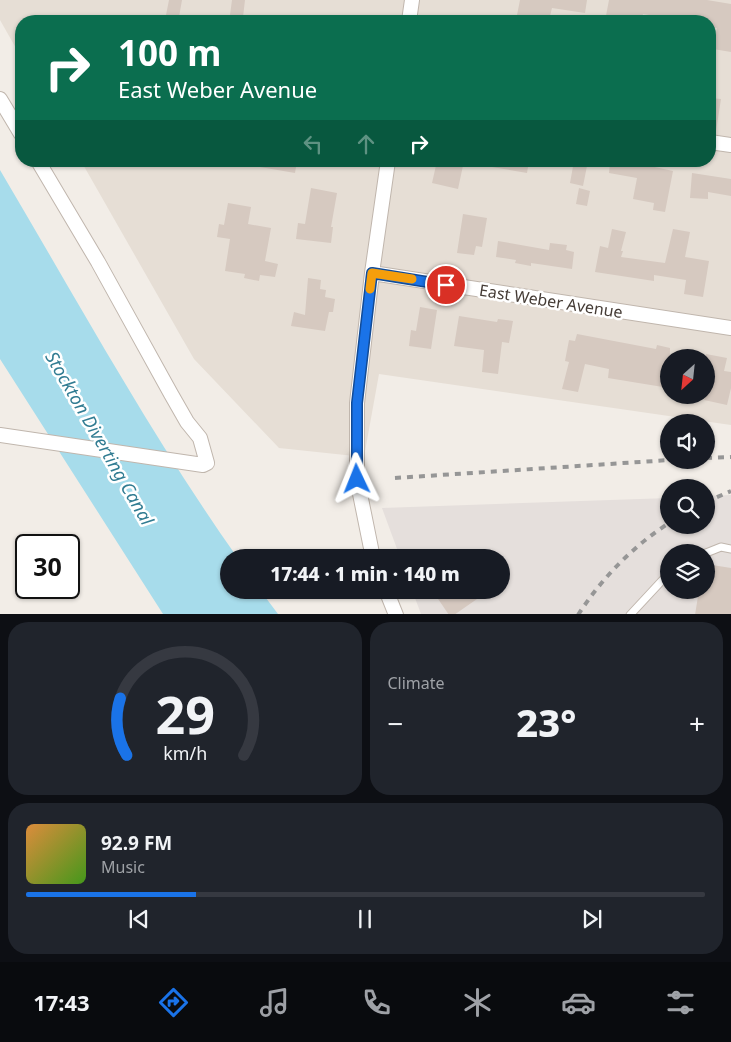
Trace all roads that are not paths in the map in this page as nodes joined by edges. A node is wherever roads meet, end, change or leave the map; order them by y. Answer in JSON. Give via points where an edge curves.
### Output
{"nodes":[{"id":1,"x":412,"y":0,"type":"edge"},
{"id":2,"x":410,"y":15,"type":"edge"},
{"id":3,"x":0,"y":99,"type":"edge"},
{"id":4,"x":15,"y":124,"type":"edge"},
{"id":5,"x":716,"y":143,"type":"edge"},
{"id":6,"x":731,"y":145,"type":"edge"},
{"id":7,"x":42,"y":167,"type":"edge"},
{"id":8,"x":387,"y":167,"type":"edge"},
{"id":9,"x":372,"y":273,"type":"junction"},
{"id":10,"x":731,"y":328,"type":"edge"},
{"id":11,"x":0,"y":435,"type":"edge"},
{"id":12,"x":731,"y":548,"type":"edge"},
{"id":13,"x":371,"y":549,"type":"edge"},
{"id":14,"x":715,"y":550,"type":"edge"},
{"id":15,"x":660,"y":583,"type":"edge"},
{"id":16,"x":390,"y":599,"type":"edge"},
{"id":17,"x":396,"y":614,"type":"edge"},
{"id":18,"x":630,"y":614,"type":"edge"}],
"edges":[{"from":1,"to":2,"type":"street"},
{"from":3,"to":4,"type":"street"},
{"from":5,"to":6,"type":"street"},
{"from":7,"to":11,"type":"street","via":[[171,394],[200,438],[207,463]]},
{"from":8,"to":9,"type":"street"},
{"from":9,"to":10,"type":"street","name":"East Weber Avenue"},
{"from":9,"to":13,"type":"street","via":[[357,403],[356,459],[360,500]]},
{"from":12,"to":14,"type":"lane"},
{"from":15,"to":18,"type":"lane"},
{"from":16,"to":17,"type":"street"}]}
